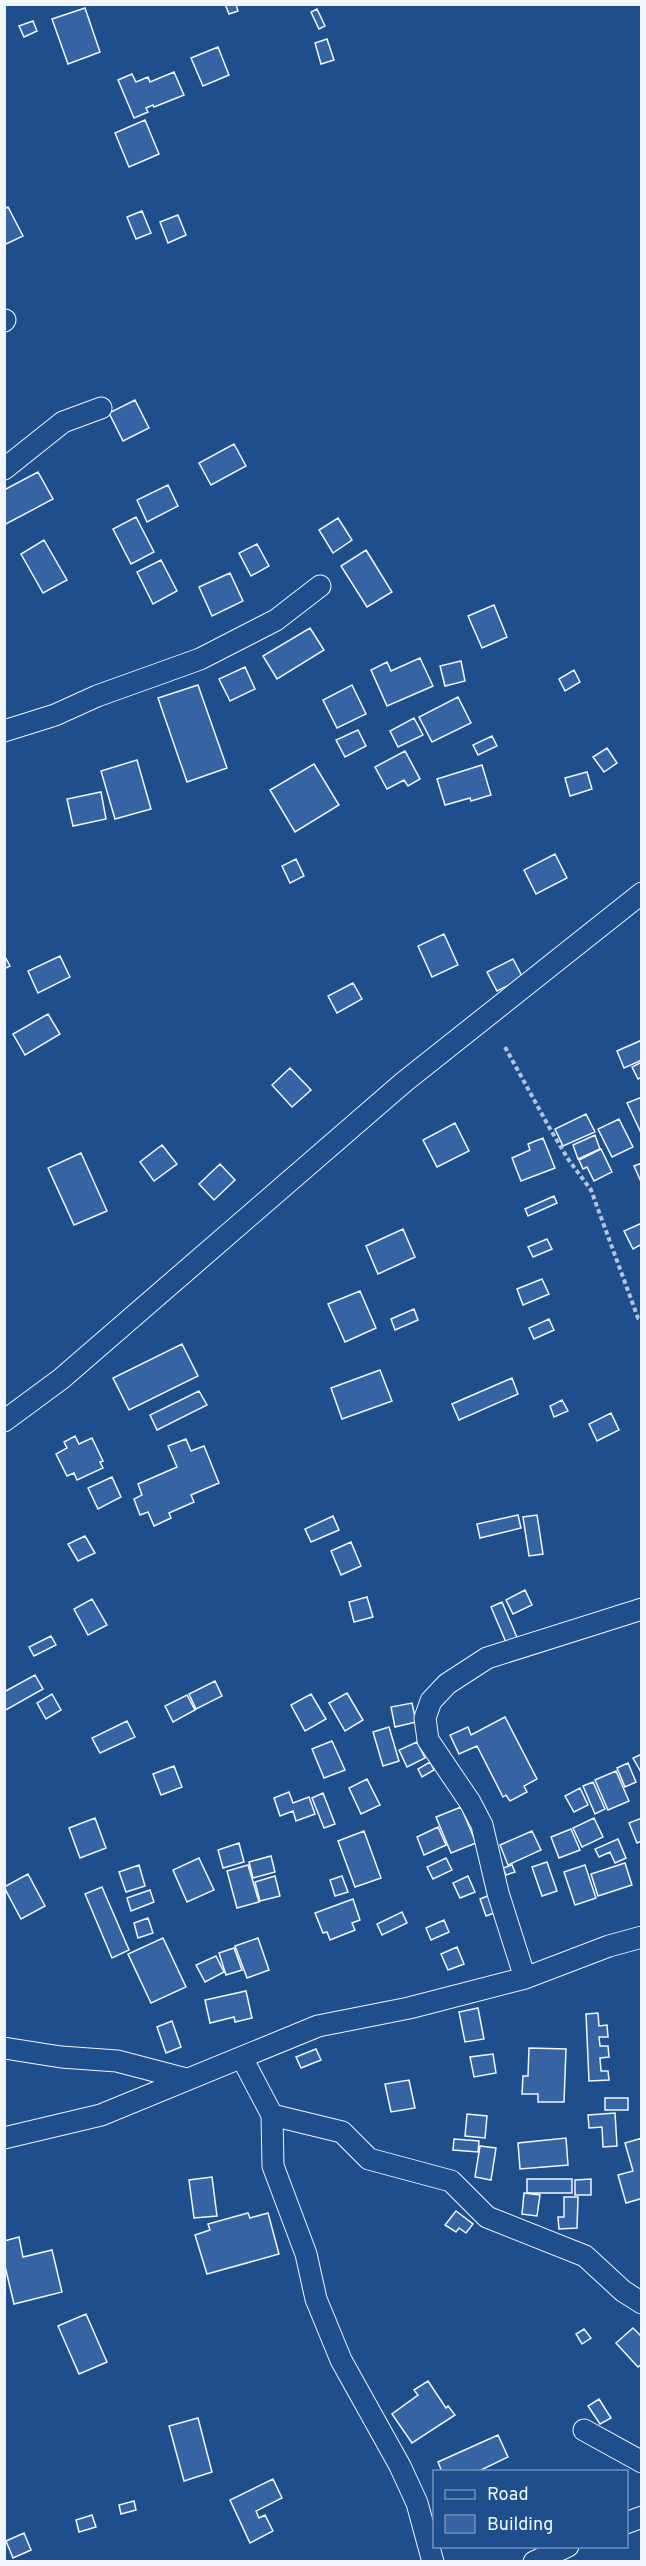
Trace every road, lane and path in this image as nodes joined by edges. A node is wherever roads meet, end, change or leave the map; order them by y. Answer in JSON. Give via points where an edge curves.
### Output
{"nodes":[{"id":1,"x":101,"y":408,"type":"dead end"},
{"id":2,"x":4,"y":469,"type":"edge"},
{"id":3,"x":320,"y":586,"type":"dead end"},
{"id":4,"x":4,"y":731,"type":"edge"},
{"id":5,"x":642,"y":893,"type":"edge"},
{"id":6,"x":505,"y":1047,"type":"dead end"},
{"id":7,"x":642,"y":1320,"type":"edge"},
{"id":8,"x":4,"y":1420,"type":"edge"},
{"id":9,"x":642,"y":1609,"type":"edge"},
{"id":10,"x":642,"y":1937,"type":"edge"},
{"id":11,"x":525,"y":1978,"type":"junction"},
{"id":12,"x":4,"y":2048,"type":"edge"},
{"id":13,"x":242,"y":2058,"type":"junction"},
{"id":14,"x":186,"y":2079,"type":"junction"},
{"id":15,"x":272,"y":2115,"type":"junction"},
{"id":16,"x":4,"y":2138,"type":"edge"},
{"id":17,"x":642,"y":2302,"type":"edge"},
{"id":18,"x":584,"y":2430,"type":"dead end"},
{"id":19,"x":642,"y":2462,"type":"edge"},
{"id":20,"x":642,"y":2517,"type":"edge"},
{"id":21,"x":628,"y":2523,"type":"edge"},
{"id":22,"x":566,"y":2548,"type":"edge"},
{"id":23,"x":433,"y":2562,"type":"edge"},
{"id":24,"x":534,"y":2562,"type":"edge"}],
"edges":[{"from":1,"to":2,"type":"street","via":[[63,422]]},
{"from":3,"to":4,"type":"street","via":[[276,620],[200,659]]},
{"from":5,"to":8,"type":"street","via":[[404,1082],[61,1378]]},
{"from":6,"to":7,"type":"path","via":[[549,1128],[591,1190]]},
{"from":9,"to":11,"type":"street","via":[[487,1658],[447,1684],[431,1701],[425,1718],[428,1740],[482,1824],[498,1893]]},
{"from":10,"to":11,"type":"street"},
{"from":11,"to":13,"type":"street","via":[[409,2008],[318,2026]]},
{"from":12,"to":14,"type":"street","via":[[117,2061]]},
{"from":13,"to":14,"type":"street"},
{"from":13,"to":15,"type":"street"},
{"from":14,"to":16,"type":"street","via":[[101,2115]]},
{"from":15,"to":17,"type":"street","via":[[342,2132],[369,2159],[451,2181],[487,2217],[585,2256],[623,2291]]},
{"from":15,"to":23,"type":"street","via":[[273,2166],[306,2254],[316,2300],[341,2360],[417,2503]]},
{"from":18,"to":19,"type":"street"},
{"from":20,"to":21,"type":"street"},
{"from":22,"to":24,"type":"street"}]}
